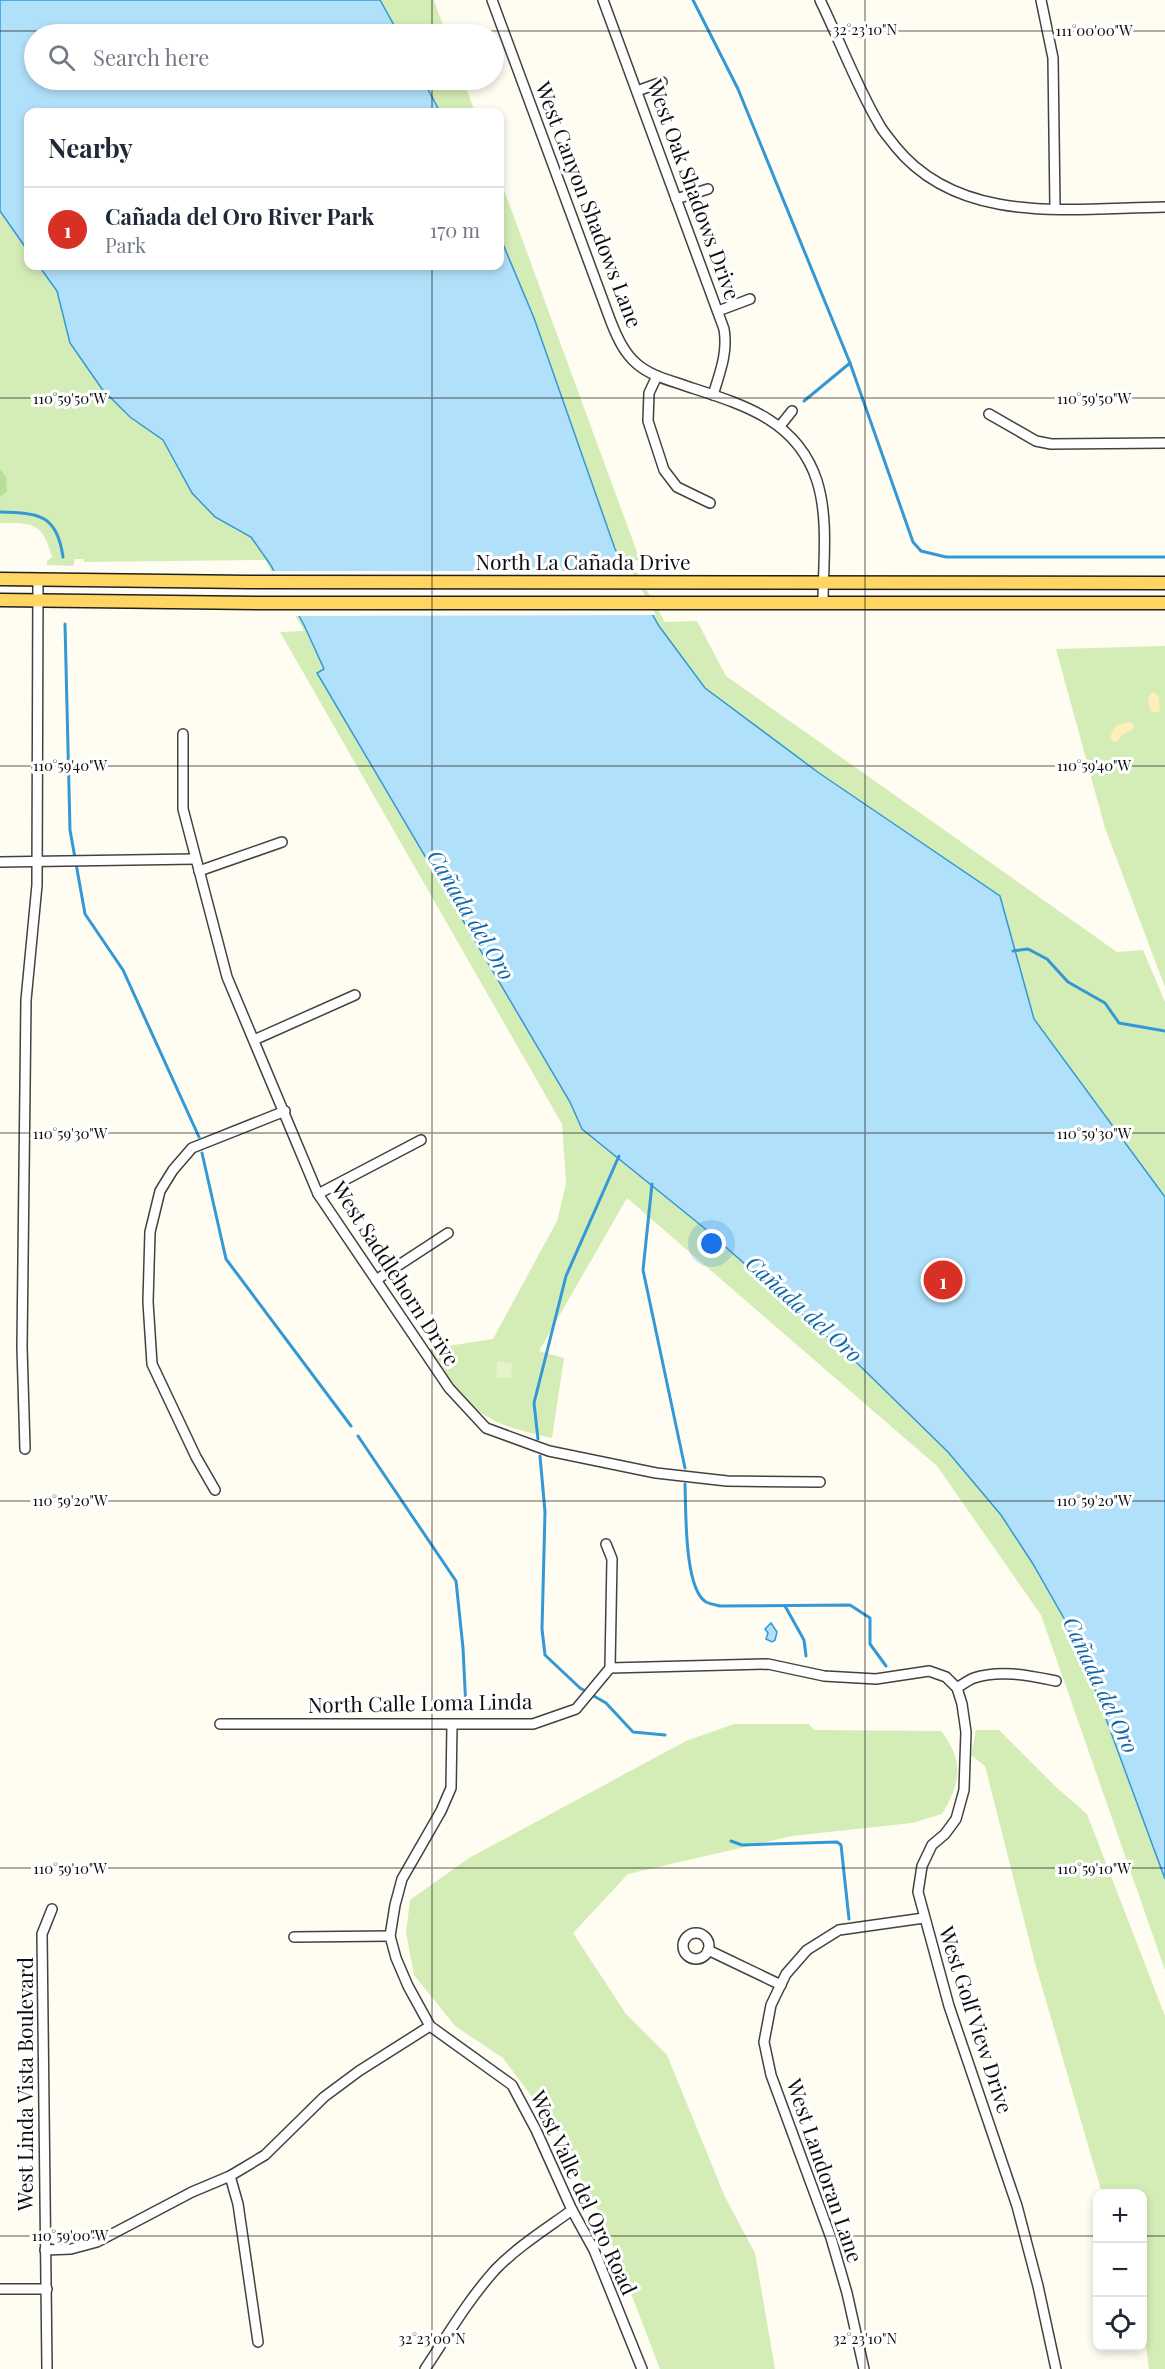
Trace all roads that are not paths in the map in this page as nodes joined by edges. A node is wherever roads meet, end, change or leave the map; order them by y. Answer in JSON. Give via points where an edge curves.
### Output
{"nodes":[{"id":1,"x":492,"y":0,"type":"edge"},
{"id":2,"x":603,"y":0,"type":"edge"},
{"id":3,"x":820,"y":0,"type":"edge"},
{"id":4,"x":1041,"y":0,"type":"edge"},
{"id":5,"x":501,"y":24,"type":"edge"},
{"id":6,"x":504,"y":33,"type":"edge"},
{"id":7,"x":662,"y":81,"type":"dead end"},
{"id":8,"x":637,"y":91,"type":"junction"},
{"id":9,"x":708,"y":189,"type":"dead end"},
{"id":10,"x":676,"y":199,"type":"junction"},
{"id":11,"x":1165,"y":207,"type":"edge"},
{"id":12,"x":1055,"y":208,"type":"junction"},
{"id":13,"x":750,"y":299,"type":"dead end"},
{"id":14,"x":718,"y":311,"type":"junction"},
{"id":15,"x":657,"y":376,"type":"junction"},
{"id":16,"x":713,"y":395,"type":"junction"},
{"id":17,"x":792,"y":411,"type":"dead end"},
{"id":18,"x":989,"y":414,"type":"dead end"},
{"id":19,"x":780,"y":426,"type":"junction"},
{"id":20,"x":1165,"y":443,"type":"edge"},
{"id":21,"x":710,"y":503,"type":"dead end"},
{"id":22,"x":0,"y":579,"type":"edge"},
{"id":23,"x":38,"y":580,"type":"junction"},
{"id":24,"x":823,"y":583,"type":"junction"},
{"id":25,"x":1165,"y":583,"type":"edge"},
{"id":26,"x":0,"y":600,"type":"edge"},
{"id":27,"x":38,"y":600,"type":"junction"},
{"id":28,"x":823,"y":603,"type":"junction"},
{"id":29,"x":1165,"y":603,"type":"edge"},
{"id":30,"x":183,"y":734,"type":"dead end"},
{"id":31,"x":282,"y":842,"type":"dead end"},
{"id":32,"x":195,"y":859,"type":"junction"},
{"id":33,"x":0,"y":862,"type":"edge"},
{"id":34,"x":38,"y":862,"type":"junction"},
{"id":35,"x":199,"y":871,"type":"junction"},
{"id":36,"x":356,"y":994,"type":"dead end"},
{"id":37,"x":254,"y":1040,"type":"junction"},
{"id":38,"x":285,"y":1111,"type":"junction"},
{"id":39,"x":421,"y":1140,"type":"dead end"},
{"id":40,"x":318,"y":1194,"type":"junction"},
{"id":41,"x":448,"y":1233,"type":"dead end"},
{"id":42,"x":376,"y":1280,"type":"junction"},
{"id":43,"x":25,"y":1449,"type":"dead end"},
{"id":44,"x":820,"y":1482,"type":"dead end"},
{"id":45,"x":215,"y":1490,"type":"dead end"},
{"id":46,"x":606,"y":1544,"type":"dead end"},
{"id":47,"x":610,"y":1668,"type":"junction"},
{"id":48,"x":1056,"y":1681,"type":"dead end"},
{"id":49,"x":957,"y":1688,"type":"junction"},
{"id":50,"x":220,"y":1724,"type":"dead end"},
{"id":51,"x":452,"y":1725,"type":"junction"},
{"id":52,"x":52,"y":1909,"type":"dead end"},
{"id":53,"x":924,"y":1918,"type":"junction"},
{"id":54,"x":390,"y":1936,"type":"junction"},
{"id":55,"x":294,"y":1937,"type":"dead end"},
{"id":56,"x":708,"y":1950,"type":"dead end"},
{"id":57,"x":780,"y":1985,"type":"junction"},
{"id":58,"x":430,"y":2026,"type":"junction"},
{"id":59,"x":230,"y":2176,"type":"junction"},
{"id":60,"x":572,"y":2210,"type":"junction"},
{"id":61,"x":45,"y":2250,"type":"junction"},
{"id":62,"x":0,"y":2289,"type":"edge"},
{"id":63,"x":46,"y":2289,"type":"junction"},
{"id":64,"x":258,"y":2342,"type":"dead end"},
{"id":65,"x":47,"y":2369,"type":"edge"},
{"id":66,"x":424,"y":2369,"type":"edge"},
{"id":67,"x":642,"y":2369,"type":"edge"},
{"id":68,"x":864,"y":2369,"type":"edge"},
{"id":69,"x":1056,"y":2369,"type":"edge"}],
"edges":[{"from":1,"to":5,"type":"street","name":"West Canyon Shadows Lane"},
{"from":2,"to":8,"type":"street","name":"West Oak Shadows Drive"},
{"from":3,"to":12,"type":"street","via":[[879,126],[927,177],[957,193],[991,204]]},
{"from":4,"to":12,"type":"street","via":[[1053,58]]},
{"from":6,"to":15,"type":"street","name":"West Canyon Shadows Lane","via":[[610,322],[627,353]]},
{"from":7,"to":8,"type":"street"},
{"from":8,"to":10,"type":"street","name":"West Oak Shadows Drive"},
{"from":9,"to":10,"type":"street"},
{"from":10,"to":14,"type":"street","name":"West Oak Shadows Drive"},
{"from":11,"to":12,"type":"street"},
{"from":13,"to":14,"type":"street"},
{"from":14,"to":16,"type":"street","name":"West Oak Shadows Drive","via":[[726,349]]},
{"from":15,"to":16,"type":"street","name":"West Canyon Shadows Lane"},
{"from":15,"to":21,"type":"street","via":[[649,393],[648,421],[664,470],[677,487]]},
{"from":16,"to":19,"type":"street","name":"West Canyon Shadows Lane"},
{"from":17,"to":19,"type":"street"},
{"from":18,"to":20,"type":"street","via":[[1036,441],[1051,444]]},
{"from":19,"to":24,"type":"street","name":"West Canyon Shadows Lane","via":[[804,454],[817,481],[823,510]]},
{"from":22,"to":23,"type":"main road","name":"North La Cañada Drive"},
{"from":23,"to":24,"type":"main road","name":"North La Cañada Drive"},
{"from":23,"to":27,"type":"street"},
{"from":24,"to":25,"type":"main road","name":"North La Cañada Drive"},
{"from":24,"to":28,"type":"street","name":"West Canyon Shadows Lane"},
{"from":26,"to":27,"type":"main road","name":"North La Cañada Drive"},
{"from":27,"to":28,"type":"main road","name":"North La Cañada Drive"},
{"from":27,"to":34,"type":"street"},
{"from":28,"to":29,"type":"main road","name":"North La Cañada Drive"},
{"from":30,"to":32,"type":"street","name":"West Saddlehorn Drive","via":[[183,809]]},
{"from":31,"to":35,"type":"street"},
{"from":32,"to":34,"type":"street"},
{"from":32,"to":35,"type":"street","name":"West Saddlehorn Drive"},
{"from":33,"to":34,"type":"street"},
{"from":34,"to":43,"type":"street","via":[[26,1000],[22,1347]]},
{"from":35,"to":37,"type":"street","name":"West Saddlehorn Drive","via":[[227,977]]},
{"from":36,"to":37,"type":"street"},
{"from":37,"to":38,"type":"street","name":"West Saddlehorn Drive"},
{"from":38,"to":40,"type":"street","name":"West Saddlehorn Drive"},
{"from":38,"to":45,"type":"street","via":[[192,1148],[160,1191],[150,1232],[148,1302],[152,1364]]},
{"from":39,"to":40,"type":"street"},
{"from":40,"to":42,"type":"street","name":"West Saddlehorn Drive"},
{"from":41,"to":42,"type":"street"},
{"from":42,"to":44,"type":"street","name":"West Saddlehorn Drive","via":[[448,1388],[486,1428],[549,1451],[654,1473],[728,1481]]},
{"from":46,"to":47,"type":"street","via":[[612,1559]]},
{"from":47,"to":49,"type":"street","via":[[768,1664],[824,1676],[876,1679],[929,1671],[946,1677]]},
{"from":47,"to":51,"type":"street","name":"North Calle Loma Linda","via":[[576,1708],[533,1724]]},
{"from":48,"to":49,"type":"street","via":[[1024,1674],[996,1675],[974,1678]]},
{"from":49,"to":53,"type":"street","name":"West Golf View Drive","via":[[966,1732],[964,1790],[956,1819],[932,1845],[922,1866],[918,1892]]},
{"from":50,"to":51,"type":"street","name":"North Calle Loma Linda"},
{"from":51,"to":54,"type":"street","name":"West Valle del Oro Road","via":[[451,1788],[402,1880]]},
{"from":52,"to":61,"type":"street","name":"West Linda Vista Boulevard","via":[[42,1934]]},
{"from":53,"to":57,"type":"street","name":"West Landoran Lane","via":[[838,1930],[807,1950]]},
{"from":53,"to":69,"type":"street","name":"West Golf View Drive","via":[[949,2006],[1017,2206]]},
{"from":54,"to":55,"type":"street"},
{"from":54,"to":58,"type":"street","name":"West Valle del Oro Road","via":[[408,1986]]},
{"from":56,"to":57,"type":"street"},
{"from":57,"to":68,"type":"street","name":"West Landoran Lane","via":[[771,2005],[764,2042],[771,2075],[831,2238]]},
{"from":58,"to":59,"type":"street","via":[[332,2090],[265,2156]]},
{"from":58,"to":60,"type":"street","name":"West Valle del Oro Road","via":[[512,2085]]},
{"from":59,"to":61,"type":"street","via":[[97,2242]]},
{"from":59,"to":64,"type":"street","via":[[238,2204]]},
{"from":60,"to":66,"type":"street","via":[[516,2250],[496,2270]]},
{"from":60,"to":67,"type":"street","name":"West Valle del Oro Road","via":[[594,2250]]},
{"from":61,"to":63,"type":"street","name":"West Linda Vista Boulevard"},
{"from":62,"to":63,"type":"street"},
{"from":63,"to":65,"type":"street","name":"West Linda Vista Boulevard"}]}
